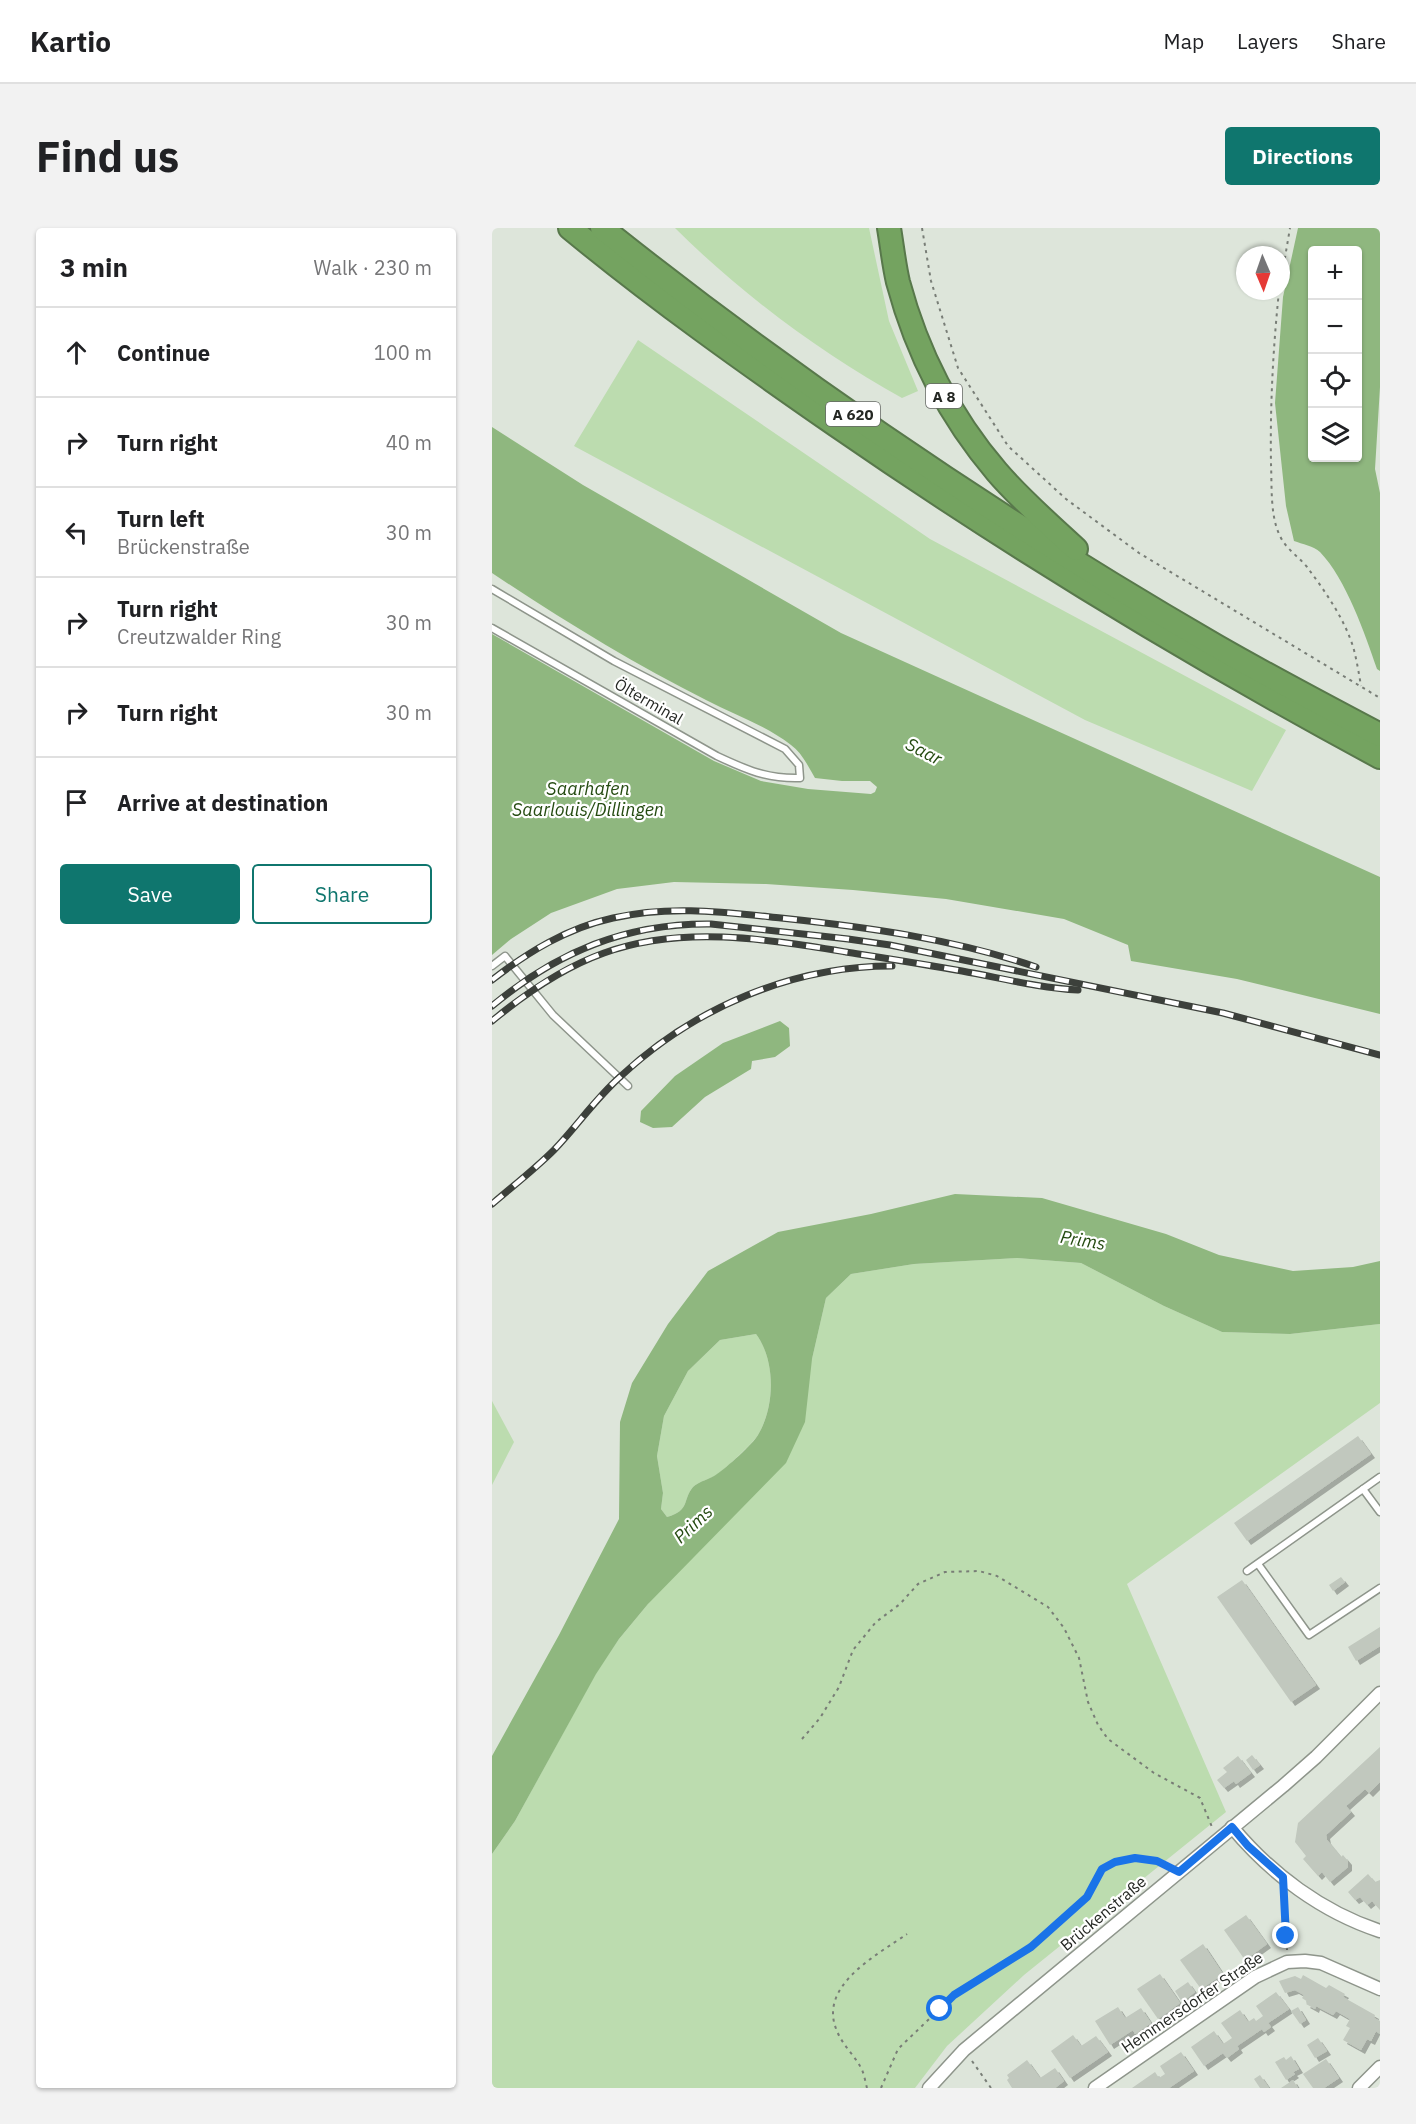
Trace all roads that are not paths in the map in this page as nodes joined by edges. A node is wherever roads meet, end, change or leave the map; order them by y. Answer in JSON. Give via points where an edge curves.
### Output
{"nodes":[{"id":1,"x":570,"y":228,"type":"edge"},
{"id":2,"x":602,"y":228,"type":"edge"},
{"id":3,"x":889,"y":228,"type":"edge"},
{"id":4,"x":1114,"y":585,"type":"junction"},
{"id":5,"x":492,"y":589,"type":"edge"},
{"id":6,"x":492,"y":628,"type":"edge"},
{"id":7,"x":1380,"y":735,"type":"edge"},
{"id":8,"x":1380,"y":757,"type":"edge"},
{"id":9,"x":492,"y":966,"type":"edge"},
{"id":10,"x":628,"y":1086,"type":"dead end"},
{"id":11,"x":1380,"y":1477,"type":"edge"},
{"id":12,"x":1363,"y":1489,"type":"junction"},
{"id":13,"x":1380,"y":1512,"type":"edge"},
{"id":14,"x":1258,"y":1564,"type":"junction"},
{"id":15,"x":1247,"y":1571,"type":"dead end"},
{"id":16,"x":1380,"y":1588,"type":"edge"},
{"id":17,"x":1380,"y":1693,"type":"edge"},
{"id":18,"x":1232,"y":1827,"type":"junction"},
{"id":19,"x":1380,"y":1931,"type":"edge"},
{"id":20,"x":1380,"y":1989,"type":"edge"},
{"id":21,"x":1380,"y":2067,"type":"edge"},
{"id":22,"x":929,"y":2088,"type":"edge"},
{"id":23,"x":1095,"y":2088,"type":"edge"},
{"id":24,"x":1359,"y":2088,"type":"edge"}],
"edges":[{"from":1,"to":8,"type":"highway","via":[[744,361],[993,530],[1202,658]]},
{"from":2,"to":4,"type":"highway","number":"A 620","via":[[756,346],[868,425]]},
{"from":3,"to":4,"type":"highway","number":"A 8","via":[[911,324],[930,372],[955,416],[1023,501]]},
{"from":4,"to":7,"type":"highway","number":"A 8"},
{"from":5,"to":6,"type":"lane","name":"Ölterminal","via":[[614,661],[785,749],[799,765],[800,778],[777,778],[717,756]]},
{"from":9,"to":10,"type":"lane","via":[[505,956],[553,1015]]},
{"from":11,"to":12,"type":"lane"},
{"from":12,"to":13,"type":"lane"},
{"from":12,"to":14,"type":"lane"},
{"from":14,"to":15,"type":"lane"},
{"from":14,"to":16,"type":"lane","via":[[1309,1635]]},
{"from":17,"to":18,"type":"street","name":"Brückenstraße","via":[[1316,1757]]},
{"from":18,"to":19,"type":"street","via":[[1248,1846],[1308,1896],[1344,1917]]},
{"from":18,"to":22,"type":"street","name":"Brückenstraße","via":[[964,2050]]},
{"from":20,"to":23,"type":"street","name":"Hemmersdorfer Straße","via":[[1321,1964],[1287,1962],[1255,1977]]},
{"from":21,"to":24,"type":"street"}]}
